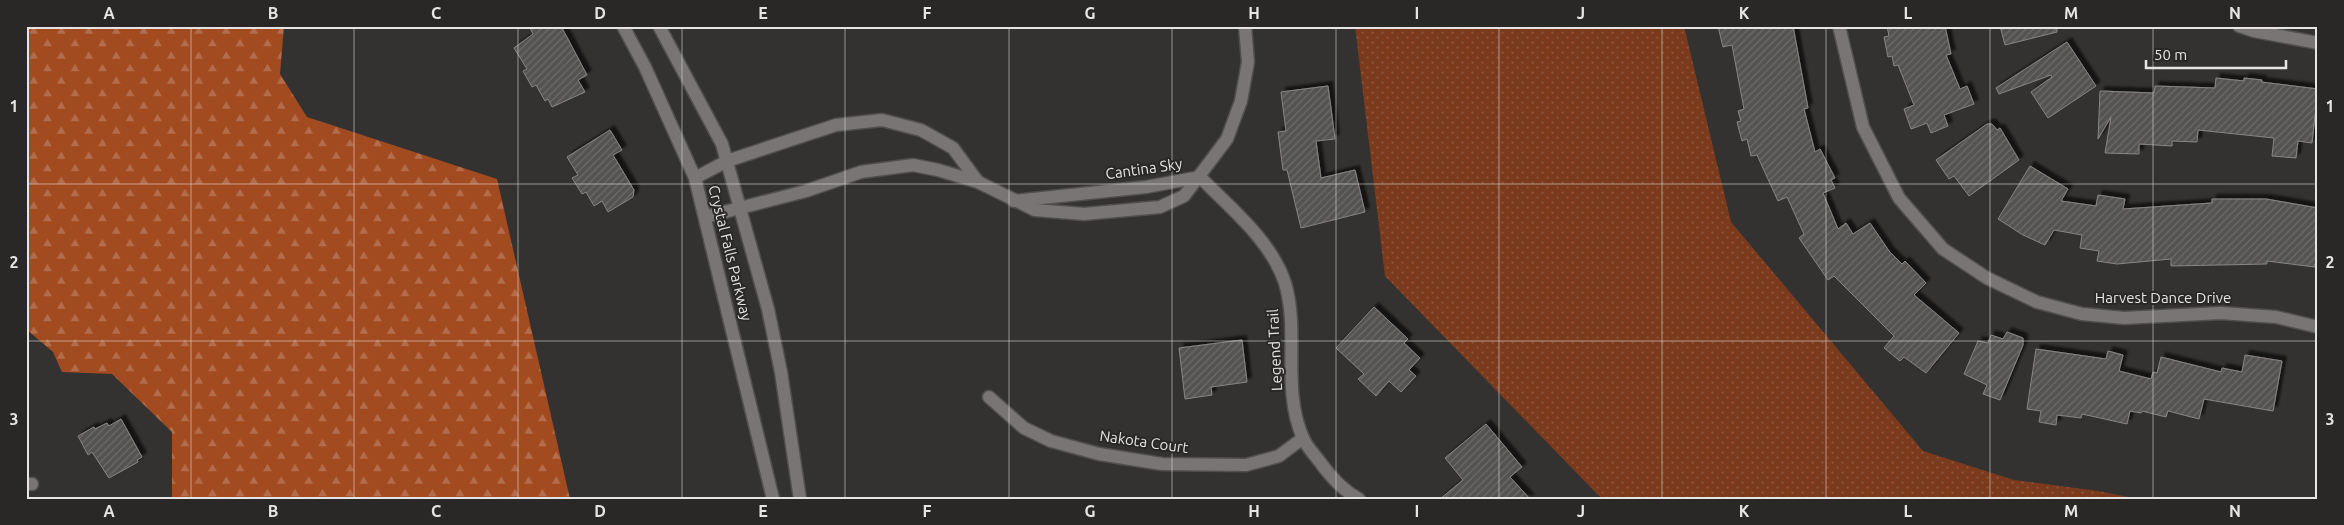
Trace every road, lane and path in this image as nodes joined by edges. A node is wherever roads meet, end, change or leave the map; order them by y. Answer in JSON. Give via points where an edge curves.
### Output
{"nodes":[{"id":1,"x":623,"y":26,"type":"edge"},
{"id":2,"x":660,"y":26,"type":"edge"},
{"id":3,"x":1245,"y":26,"type":"edge"},
{"id":4,"x":1839,"y":26,"type":"edge"},
{"id":5,"x":2239,"y":26,"type":"edge"},
{"id":6,"x":2318,"y":43,"type":"edge"},
{"id":7,"x":727,"y":161,"type":"junction"},
{"id":8,"x":1200,"y":177,"type":"junction"},
{"id":9,"x":695,"y":178,"type":"junction"},
{"id":10,"x":978,"y":182,"type":"junction"},
{"id":11,"x":1013,"y":201,"type":"junction"},
{"id":12,"x":740,"y":208,"type":"junction"},
{"id":13,"x":705,"y":217,"type":"junction"},
{"id":14,"x":2318,"y":327,"type":"edge"},
{"id":15,"x":989,"y":397,"type":"dead end"},
{"id":16,"x":1303,"y":438,"type":"junction"},
{"id":17,"x":773,"y":499,"type":"edge"},
{"id":18,"x":800,"y":499,"type":"edge"},
{"id":19,"x":1359,"y":499,"type":"edge"}],
"edges":[{"from":1,"to":9,"type":"street","name":"Crystal Falls Parkway","via":[[646,67]]},
{"from":2,"to":7,"type":"street","name":"Crystal Falls Parkway","via":[[722,144]]},
{"from":3,"to":8,"type":"street","via":[[1248,62],[1241,101],[1227,139]]},
{"from":4,"to":14,"type":"street","name":"Harvest Dance Drive","via":[[1863,127],[1899,198],[1943,249],[1987,278],[2037,302],[2082,314],[2124,318],[2222,313],[2276,317]]},
{"from":5,"to":6,"type":"street","via":[[2254,32]]},
{"from":7,"to":9,"type":"street","name":"Cantina Sky"},
{"from":7,"to":10,"type":"street","name":"Cantina Sky","via":[[836,125],[882,120],[921,130],[953,148]]},
{"from":7,"to":12,"type":"street","name":"Crystal Falls Parkway"},
{"from":8,"to":11,"type":"street","name":"Cantina Sky","via":[[1146,187]]},
{"from":8,"to":11,"type":"street","name":"Cantina Sky","via":[[1184,196],[1160,207],[1125,212],[1084,214],[1034,210]]},
{"from":8,"to":16,"type":"street","name":"Legend Trail","via":[[1255,234],[1274,258],[1284,282],[1291,310],[1290,381]]},
{"from":9,"to":13,"type":"street","name":"Crystal Falls Parkway"},
{"from":10,"to":11,"type":"street","name":"Cantina Sky"},
{"from":10,"to":12,"type":"street","name":"Cantina Sky","via":[[912,165],[861,172],[806,191]]},
{"from":12,"to":13,"type":"street","name":"Cantina Sky"},
{"from":12,"to":18,"type":"street","name":"Crystal Falls Parkway","via":[[768,309],[781,372]]},
{"from":13,"to":17,"type":"street","name":"Crystal Falls Parkway"},
{"from":15,"to":16,"type":"street","name":"Nakota Court","via":[[1024,428],[1051,442],[1162,464],[1246,465],[1279,456]]},
{"from":16,"to":19,"type":"street","name":"Legend Trail","via":[[1328,472]]}]}
